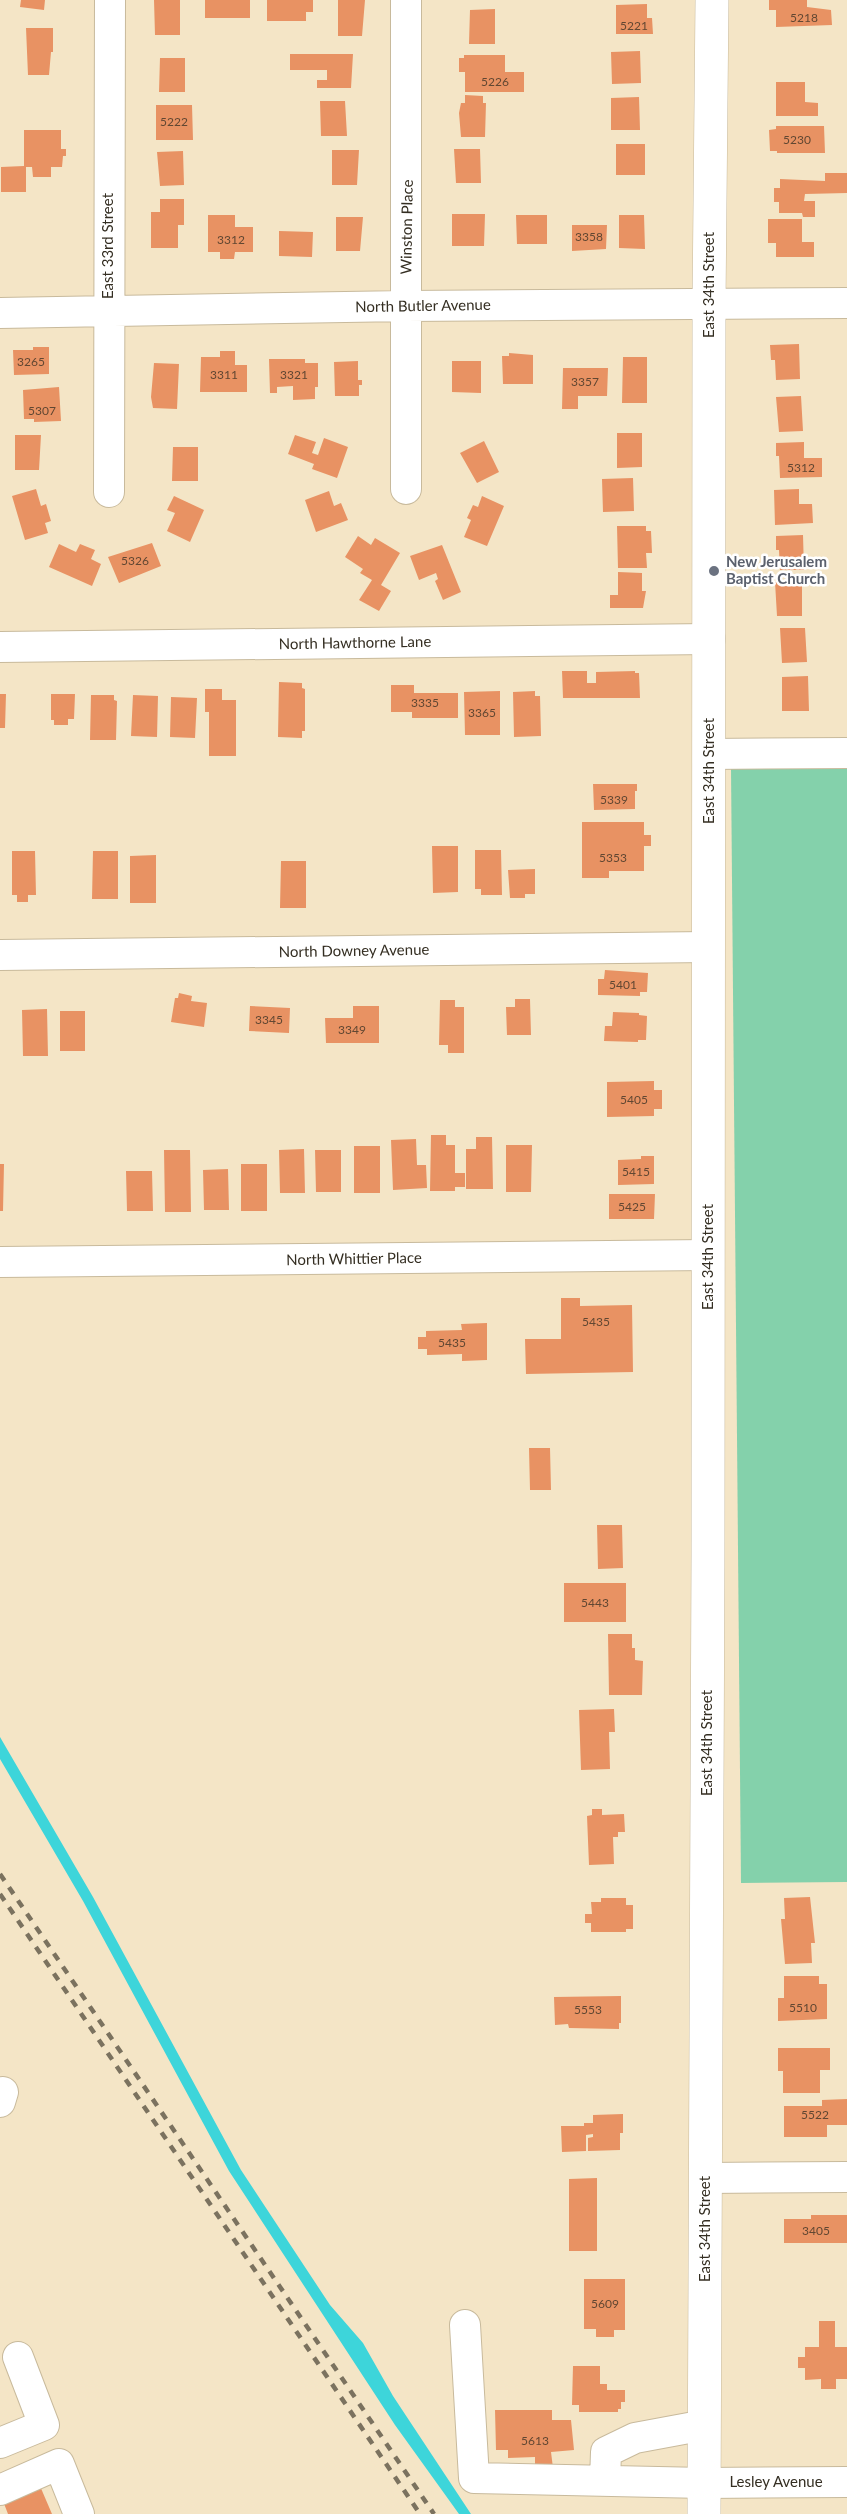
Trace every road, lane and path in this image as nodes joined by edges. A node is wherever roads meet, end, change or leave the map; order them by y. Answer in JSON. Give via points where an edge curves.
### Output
{"nodes":[{"id":1,"x":110,"y":0,"type":"edge"},
{"id":2,"x":406,"y":0,"type":"edge"},
{"id":3,"x":712,"y":0,"type":"edge"},
{"id":4,"x":847,"y":303,"type":"edge"},
{"id":5,"x":709,"y":304,"type":"junction"},
{"id":6,"x":406,"y":306,"type":"junction"},
{"id":7,"x":108,"y":311,"type":"junction"},
{"id":8,"x":0,"y":313,"type":"edge"},
{"id":9,"x":406,"y":489,"type":"dead end"},
{"id":10,"x":109,"y":492,"type":"dead end"},
{"id":11,"x":710,"y":639,"type":"junction"},
{"id":12,"x":0,"y":647,"type":"edge"},
{"id":13,"x":847,"y":753,"type":"edge"},
{"id":14,"x":709,"y":754,"type":"junction"},
{"id":15,"x":708,"y":947,"type":"junction"},
{"id":16,"x":0,"y":955,"type":"edge"},
{"id":17,"x":708,"y":1255,"type":"junction"},
{"id":18,"x":0,"y":1262,"type":"edge"},
{"id":19,"x":847,"y":2176,"type":"edge"},
{"id":20,"x":705,"y":2178,"type":"junction"},
{"id":21,"x":465,"y":2325,"type":"dead end"},
{"id":22,"x":18,"y":2357,"type":"dead end"},
{"id":23,"x":705,"y":2425,"type":"junction"},
{"id":24,"x":0,"y":2444,"type":"edge"},
{"id":25,"x":605,"y":2481,"type":"junction"},
{"id":26,"x":847,"y":2482,"type":"edge"},
{"id":27,"x":0,"y":2490,"type":"edge"},
{"id":28,"x":704,"y":2498,"type":"edge"},
{"id":29,"x":79,"y":2514,"type":"edge"}],
"edges":[{"from":1,"to":7,"type":"street","name":"East 33rd Street"},
{"from":2,"to":6,"type":"street","name":"Winston Place"},
{"from":3,"to":5,"type":"main road","name":"East 34th Street"},
{"from":4,"to":5,"type":"street","name":"North Butler Avenue"},
{"from":5,"to":6,"type":"street","name":"North Butler Avenue"},
{"from":5,"to":11,"type":"main road","name":"East 34th Street"},
{"from":6,"to":7,"type":"street","name":"North Butler Avenue"},
{"from":6,"to":9,"type":"street","name":"Winston Place"},
{"from":7,"to":8,"type":"street","name":"North Butler Avenue"},
{"from":7,"to":10,"type":"street","name":"East 33rd Street"},
{"from":11,"to":12,"type":"street","name":"North Hawthorne Lane"},
{"from":11,"to":14,"type":"main road","name":"East 34th Street"},
{"from":13,"to":14,"type":"street"},
{"from":14,"to":15,"type":"main road","name":"East 34th Street"},
{"from":15,"to":16,"type":"street","name":"North Downey Avenue"},
{"from":15,"to":17,"type":"main road","name":"East 34th Street"},
{"from":17,"to":18,"type":"street","name":"North Whittier Place"},
{"from":17,"to":20,"type":"main road","name":"East 34th Street"},
{"from":19,"to":20,"type":"street"},
{"from":20,"to":23,"type":"main road","name":"East 34th Street"},
{"from":21,"to":25,"type":"street","name":"Lesley Avenue","via":[[474,2478]]},
{"from":22,"to":24,"type":"street","via":[[44,2425]]},
{"from":23,"to":25,"type":"street","via":[[635,2438],[606,2452]]},
{"from":23,"to":28,"type":"main road","name":"East 34th Street"},
{"from":25,"to":28,"type":"street","name":"Lesley Avenue"},
{"from":26,"to":28,"type":"street","name":"Lesley Avenue"},
{"from":27,"to":29,"type":"street","via":[[58,2464]]}]}
